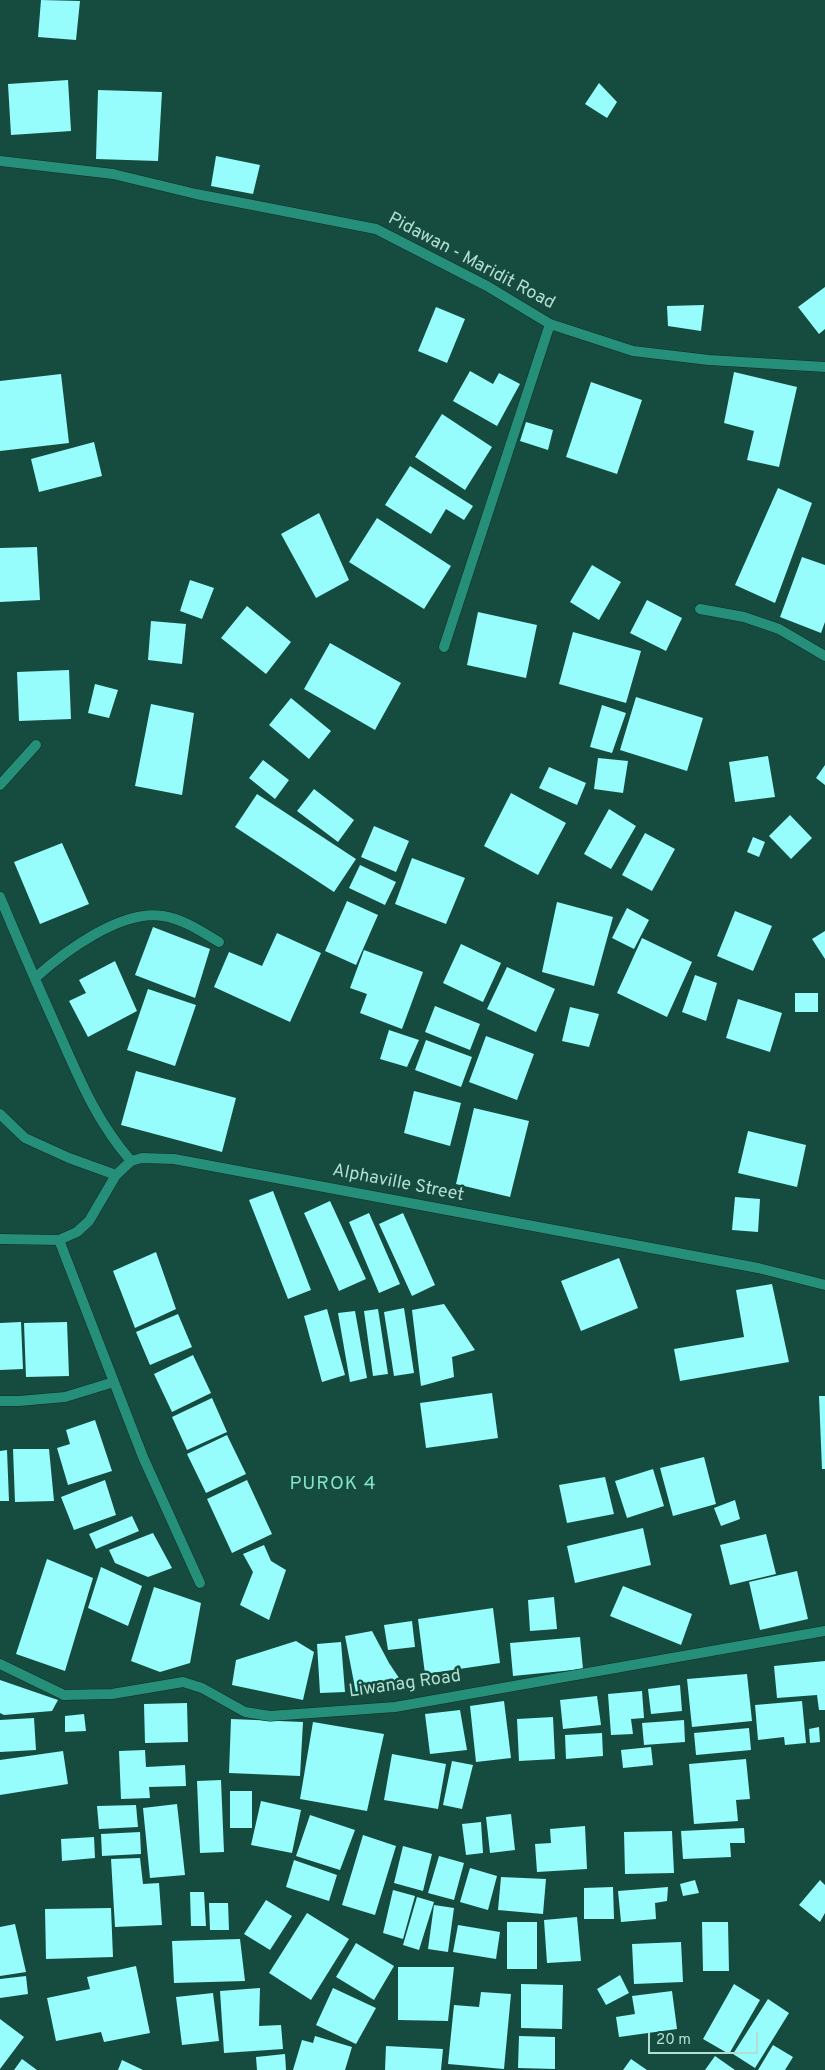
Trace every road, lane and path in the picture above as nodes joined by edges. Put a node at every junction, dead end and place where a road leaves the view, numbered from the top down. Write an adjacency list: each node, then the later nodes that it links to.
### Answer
1 (0, 161): 2 (street, Pidawan - Maridit Road)
2 (550, 324): 3 (street, Pidawan - Maridit Road); 5 (street)
3 (825, 368)
4 (700, 608): 6 (street)
5 (444, 647)
6 (825, 656)
7 (36, 745): 8 (street)
8 (0, 785)
9 (0, 897): 11 (street)
10 (219, 942): 11 (street)
11 (34, 978): 13 (street)
12 (0, 1114): 14 (street)
13 (131, 1161): 14 (street); 17 (street, Alphaville Street)
14 (116, 1176): 16 (street)
15 (0, 1239): 16 (street)
16 (59, 1240): 18 (street)
17 (825, 1285)
18 (114, 1382): 19 (street); 20 (street)
19 (0, 1401)
20 (200, 1583)
21 (825, 1631): 22 (street, Liwanag Road)
22 (0, 1664)

